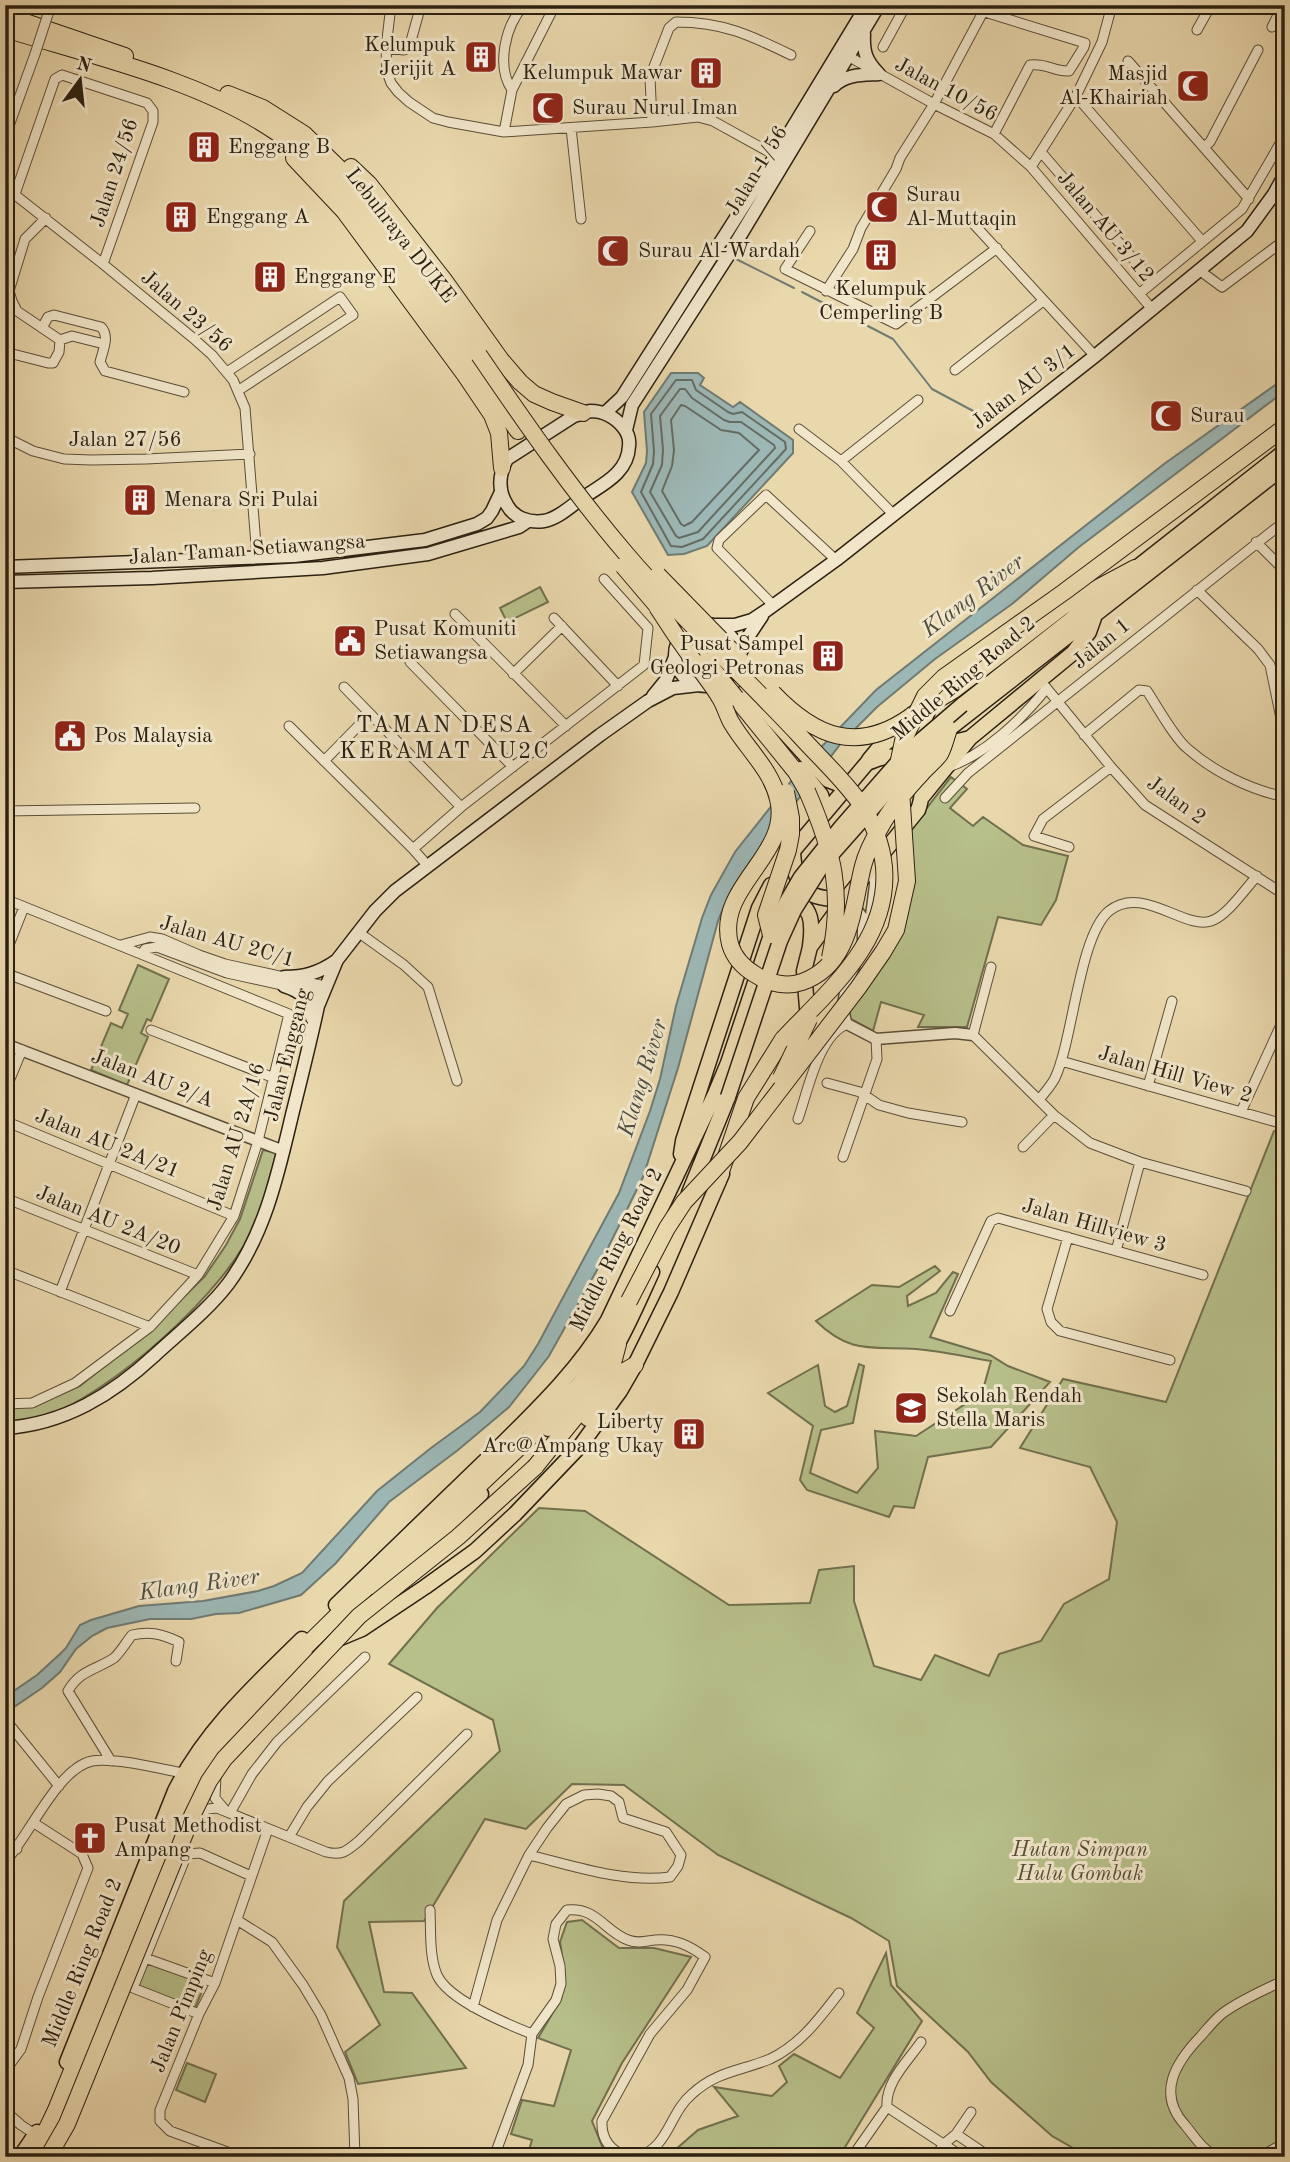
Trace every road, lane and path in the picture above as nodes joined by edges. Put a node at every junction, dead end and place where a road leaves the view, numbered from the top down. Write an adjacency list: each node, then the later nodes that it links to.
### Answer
1 (51, 5): 37 (street, bridge)
2 (391, 5): 20 (street)
3 (421, 5): 20 (street)
4 (524, 5): 27 (street)
5 (555, 5): 27 (street)
6 (867, 5): 23 (main road, Jalan 1/56)
7 (880, 5): 17 (main road, Jalan 1/56)
8 (906, 5): 19 (street)
9 (962, 5): 13 (street)
10 (1112, 5): 29 (street)
11 (1211, 5): 18 (street)
12 (1283, 5): 15 (street)
13 (983, 12): 30 (street); 35 (street)
14 (5, 15): 34 (highway, Lebuhraya DUKE)
15 (1272, 27)
16 (5, 29): 26 (highway, Lebuhraya DUKE)
17 (864, 30): 23 (main road, Jalan 1/56); 25 (main road)
18 (1198, 30)
19 (883, 47)
20 (386, 48): 33 (street)
21 (1258, 50): 38 (street)
22 (791, 55): 31 (street)
23 (844, 55): 25 (street, Jalan 10/56); 28 (main road, Jalan 1/56); 40 (main road, Jalan 1/56)
24 (1128, 61): 38 (street)
25 (879, 74): 28 (main road); 30 (street, Jalan 10/56)
26 (181, 84): 80 (highway); 95 (highway, Lebuhraya DUKE, bridge)
27 (512, 90): 33 (street)
28 (827, 93): 40 (main road, Jalan 1/56)
29 (1076, 96): 39 (street); 50 (street)
30 (934, 104): 35 (street, Jalan 10/56); 56 (street)
31 (652, 122): 32 (street); 40 (street)
32 (571, 128): 33 (street); 47 (street)
33 (504, 132)
34 (304, 134): 70 (highway); 87 (highway, Lebuhraya DUKE, bridge)
35 (994, 134): 41 (street, Jalan 10/56)
36 (1285, 135): 45 (street)
37 (5, 137)
38 (1204, 147): 45 (street)
39 (1041, 152): 41 (street); 55 (street)
40 (780, 158): 71 (main road, Jalan 1/56); 74 (main road, Jalan 1/56)
41 (1031, 167): 57 (street, Jalan AU 3/12)
42 (1285, 174): 54 (main road, Jalan AU 3/1)
43 (5, 187): 44 (street, Jalan 23/56)
44 (15, 194): 46 (street, Jalan 23/56); 53 (street, Jalan 24/56)
45 (1249, 199): 50 (street)
46 (46, 218): 53 (street, Jalan 23/56); 60 (street)
47 (581, 219)
48 (970, 220): 52 (street)
49 (810, 232): 56 (street)
50 (1202, 241): 57 (street)
51 (1285, 242): 54 (street)
52 (997, 248): 56 (street); 58 (street)
53 (103, 264): 66 (street, Jalan 23/56)
54 (1199, 270): 59 (main road, Jalan AU 3/1)
55 (1147, 275)
56 (826, 291)
57 (1139, 294): 59 (street, Jalan AU 3/12)
58 (1043, 301): 64 (street); 65 (street)
59 (1152, 309): 64 (main road, Jalan AU 3/1)
60 (42, 328): 61 (street); 62 (street)
61 (60, 340): 62 (street); 63 (street)
62 (104, 344): 68 (street)
63 (5, 352)
64 (1095, 356): 82 (main road, Jalan AU 3/1)
65 (955, 370)
66 (227, 372): 67 (street, Jalan 23/56); 67 (street)
67 (239, 390): 77 (street, Jalan 23/56)
68 (184, 392)
69 (918, 400): 78 (street)
70 (583, 413): 71 (main road); 80 (main road)
71 (605, 413): 74 (main road)
72 (1285, 427): 186 (highway, bridge)
73 (799, 429): 78 (street)
74 (626, 430): 83 (main road)
75 (5, 437): 77 (street, Jalan 27/56)
76 (1285, 451): 90 (highway, Middle Ring Road 2)
77 (250, 454): 86 (street, Jalan 23/56)
78 (841, 461): 82 (street)
79 (1285, 466): 98 (highway, Middle Ring Road 2)
80 (502, 468): 81 (main road)
81 (501, 492): 83 (main road); 86 (main road, Jalan Taman Setiawangsa)
82 (893, 514): 88 (main road, Jalan AU 3/1)
83 (528, 521): 93 (main road, Jalan Taman Setiawangsa)
84 (1285, 522): 85 (street, Jalan 1)
85 (1256, 542): 91 (street); 94 (street, Jalan 1)
86 (257, 557): 89 (main road, Jalan Taman Setiawangsa)
87 (630, 558): 110 (highway, bridge); 200 (highway, Lebuhraya DUKE, bridge)
88 (836, 560): 96 (main road, Jalan AU 3/1); 96 (street)
89 (5, 567)
90 (1135, 568): 110 (highway); 150 (highway, Middle Ring Road 2, bridge)
91 (1285, 571)
92 (604, 579): 107 (street)
93 (5, 582)
94 (1197, 590): 113 (street, Jalan 1); 121 (street)
95 (657, 607): 111 (highway, bridge); 186 (highway, bridge)
96 (770, 608): 100 (main road, Jalan AU 3/1); 103 (main road, Jalan AU 3/1)
97 (454, 614): 105 (street)
98 (1094, 616): 106 (highway); 118 (highway, Middle Ring Road 2)
99 (554, 618): 101 (street)
100 (716, 625): 102 (main road); 103 (main road)
101 (562, 626): 105 (street); 107 (street)
102 (675, 656): 108 (main road); 112 (main road, Jalan Enggang)
103 (738, 660): 108 (main road); 122 (highway)
104 (410, 662): 125 (street)
105 (513, 674): 117 (street)
106 (1043, 684): 113 (street, Jalan 2); 120 (highway); 127 (street)
107 (618, 685): 117 (street)
108 (704, 685): 112 (main road, Jalan Enggang); 122 (highway)
109 (344, 687): 115 (street)
110 (954, 690): 114 (highway)
111 (721, 698): 118 (highway, bridge); 150 (highway, bridge)
112 (648, 701): 142 (main road, Jalan Enggang)
113 (1057, 702): 119 (street, Jalan 2); 133 (street, Jalan 1)
114 (928, 711): 120 (highway); 124 (highway)
115 (370, 714): 123 (street); 134 (street)
116 (289, 726): 123 (street)
117 (566, 726): 125 (street)
118 (949, 729): 183 (highway, Middle Ring Road 2, bridge)
119 (1084, 736): 126 (street, Jalan 2); 132 (street)
120 (970, 738): 127 (highway)
121 (1285, 738)
122 (790, 748): 129 (highway)
123 (324, 761): 139 (street)
124 (867, 763): 128 (highway); 130 (highway)
125 (513, 767): 134 (street)
126 (1111, 767): 138 (street); 143 (street, Jalan 2)
127 (943, 769): 128 (street); 131 (highway)
128 (917, 771): 131 (highway)
129 (823, 785): 130 (highway); 137 (highway)
130 (848, 785): 137 (highway)
131 (923, 796): 141 (highway)
132 (1285, 797)
133 (945, 798)
134 (461, 807): 139 (street)
135 (195, 808): 136 (street)
136 (5, 811)
137 (826, 812): 140 (highway)
138 (1069, 847)
139 (413, 849): 142 (street)
140 (793, 851): 146 (highway); 148 (highway)
141 (874, 865): 146 (highway); 153 (street)
142 (428, 866): 149 (main road, Jalan Enggang)
143 (1256, 876): 144 (street, Jalan 2); 174 (street)
144 (1285, 895)
145 (5, 899): 147 (street, Jalan AU 2C/1)
146 (845, 900): 152 (highway); 153 (street)
147 (24, 907): 151 (street, Jalan AU 2C/1); 155 (street)
148 (759, 908): 152 (highway); 199 (highway)
149 (358, 932): 156 (main road, Jalan Enggang); 178 (street)
150 (771, 935): 183 (highway, Middle Ring Road 2)
151 (121, 946): 154 (street, Jalan AU 2C/1); 159 (street, Jalan AU 2C/1)
152 (810, 947): 175 (highway)
153 (863, 948): 160 (street)
154 (142, 954): 159 (street, Jalan AU 2C/1); 164 (street, Jalan AU 2C/1)
155 (5, 955)
156 (337, 960): 159 (main road); 161 (main road, Jalan Enggang)
157 (992, 967): 169 (street)
158 (5, 973): 163 (street)
159 (284, 981): 161 (street, Jalan AU 2C/1); 168 (main road)
160 (846, 987): 166 (street); 173 (street)
161 (323, 990): 168 (main road, Jalan Enggang)
162 (1171, 1000): 180 (street)
163 (106, 1011)
164 (289, 1014): 176 (street, Jalan AU 2A/16)
165 (1285, 1016): 187 (street)
166 (846, 1024): 170 (street); 173 (street)
167 (151, 1030): 176 (street)
168 (312, 1033): 195 (main road, Jalan Enggang)
169 (973, 1035): 170 (street); 185 (street)
170 (876, 1040): 184 (street)
171 (5, 1044): 172 (street, Jalan AU 2/A)
172 (22, 1050): 181 (street); 182 (street, Jalan AU 2/A)
173 (819, 1057): 177 (street)
174 (1060, 1061): 180 (street, Jalan Hill View 2); 185 (street)
175 (784, 1068): 177 (street); 200 (highway)
176 (274, 1078): 193 (street, Jalan AU 2A/16)
177 (812, 1078): 189 (street)
178 (457, 1081)
179 (827, 1083): 184 (street)
180 (1148, 1086): 187 (street, Jalan Hill View 2)
181 (5, 1091)
182 (136, 1094): 193 (street, Jalan AU 2/A); 198 (street)
183 (721, 1096): 199 (highway, Middle Ring Road 2); 213 (highway, Middle Ring Road 2)
184 (864, 1096): 191 (street); 196 (street)
185 (1039, 1100): 188 (street)
186 (771, 1102): 258 (highway, bridge)
187 (1241, 1112): 192 (street, Jalan Hill View 2)
188 (1054, 1115): 194 (street); 197 (street)
189 (798, 1119)
190 (5, 1121): 198 (street, Jalan AU 2A/21)
191 (962, 1122)
192 (1280, 1123)
193 (258, 1141): 195 (street, Jalan AU 2/A); 203 (street, Jalan AU 2A/16)
194 (1023, 1147)
195 (284, 1151): 217 (main road, Jalan Enggang)
196 (843, 1157)
197 (1140, 1162): 201 (street); 206 (street)
198 (109, 1164): 203 (street, Jalan AU 2A/21); 204 (street)
199 (677, 1176): 227 (highway, Middle Ring Road 2)
200 (717, 1183): 215 (highway)
201 (1246, 1191)
202 (5, 1198): 204 (street, Jalan AU 2A/20)
203 (234, 1216): 208 (street, Jalan AU 2A/16)
204 (85, 1230): 208 (street, Jalan AU 2A/20); 210 (street)
205 (1068, 1237): 206 (street, Jalan Hillview 3); 211 (street, Jalan Hillview 3); 214 (street)
206 (1116, 1251): 209 (street, Jalan Hillview 3)
207 (5, 1270): 210 (street)
208 (198, 1275): 212 (street, Jalan AU 2A/16)
209 (1203, 1275)
210 (60, 1292): 212 (street)
211 (950, 1311)
212 (150, 1327): 216 (street, Jalan AU 2A/16)
213 (618, 1344): 218 (highway); 219 (highway, Middle Ring Road 2)
214 (1170, 1360)
215 (635, 1365): 218 (highway); 219 (highway)
216 (5, 1404)
217 (5, 1428)
218 (535, 1466): 260 (highway, bridge)
219 (324, 1645): 225 (highway, Middle Ring Road 2)
220 (365, 1657): 229 (street)
221 (176, 1661): 226 (street)
222 (417, 1697): 233 (street)
223 (8, 1723): 228 (street)
224 (467, 1734): 233 (street)
225 (221, 1748): 229 (street); 232 (highway, Middle Ring Road 2)
226 (111, 1761): 227 (street); 228 (street)
227 (184, 1773): 254 (highway, Middle Ring Road 2)
228 (59, 1786): 230 (street)
229 (230, 1812): 231 (street); 232 (street)
230 (34, 1823): 235 (street); 249 (street)
231 (268, 1829): 233 (street); 238 (street, Jalan Pimping)
232 (176, 1830): 259 (highway, Middle Ring Road 2)
233 (289, 1837)
234 (5, 1841): 235 (street)
235 (17, 1849): 237 (street)
236 (529, 1855): 236 (street); 245 (street)
237 (5, 1862)
238 (251, 1877): 240 (street, Jalan Pimping); 241 (street)
239 (430, 1910): 245 (street)
240 (237, 1920): 243 (street, Jalan Pimping); 262 (street)
241 (145, 1958): 243 (street); 246 (street)
242 (1285, 1980): 270 (street)
243 (215, 1983): 246 (street, Jalan Pimping)
244 (839, 1993): 265 (street)
245 (473, 2007): 247 (street)
246 (199, 2014): 261 (street, Jalan Pimping)
247 (533, 2034): 263 (street); 264 (street)
248 (920, 2042): 250 (street)
249 (5, 2071)
250 (887, 2106): 256 (street); 266 (street)
251 (5, 2111): 254 (street)
252 (971, 2112): 253 (street)
253 (956, 2134): 256 (street); 269 (street)
254 (36, 2135): 257 (highway, Middle Ring Road 2)
255 (1285, 2143): 271 (street)
256 (944, 2144): 267 (street); 268 (street)
257 (20, 2157)
258 (30, 2157)
259 (38, 2157)
260 (48, 2157)
261 (241, 2157)
262 (355, 2157)
263 (494, 2157)
264 (628, 2157)
265 (637, 2157)
266 (852, 2157)
267 (936, 2157)
268 (963, 2157)
269 (990, 2157)
270 (1220, 2157)
271 (1259, 2157)

